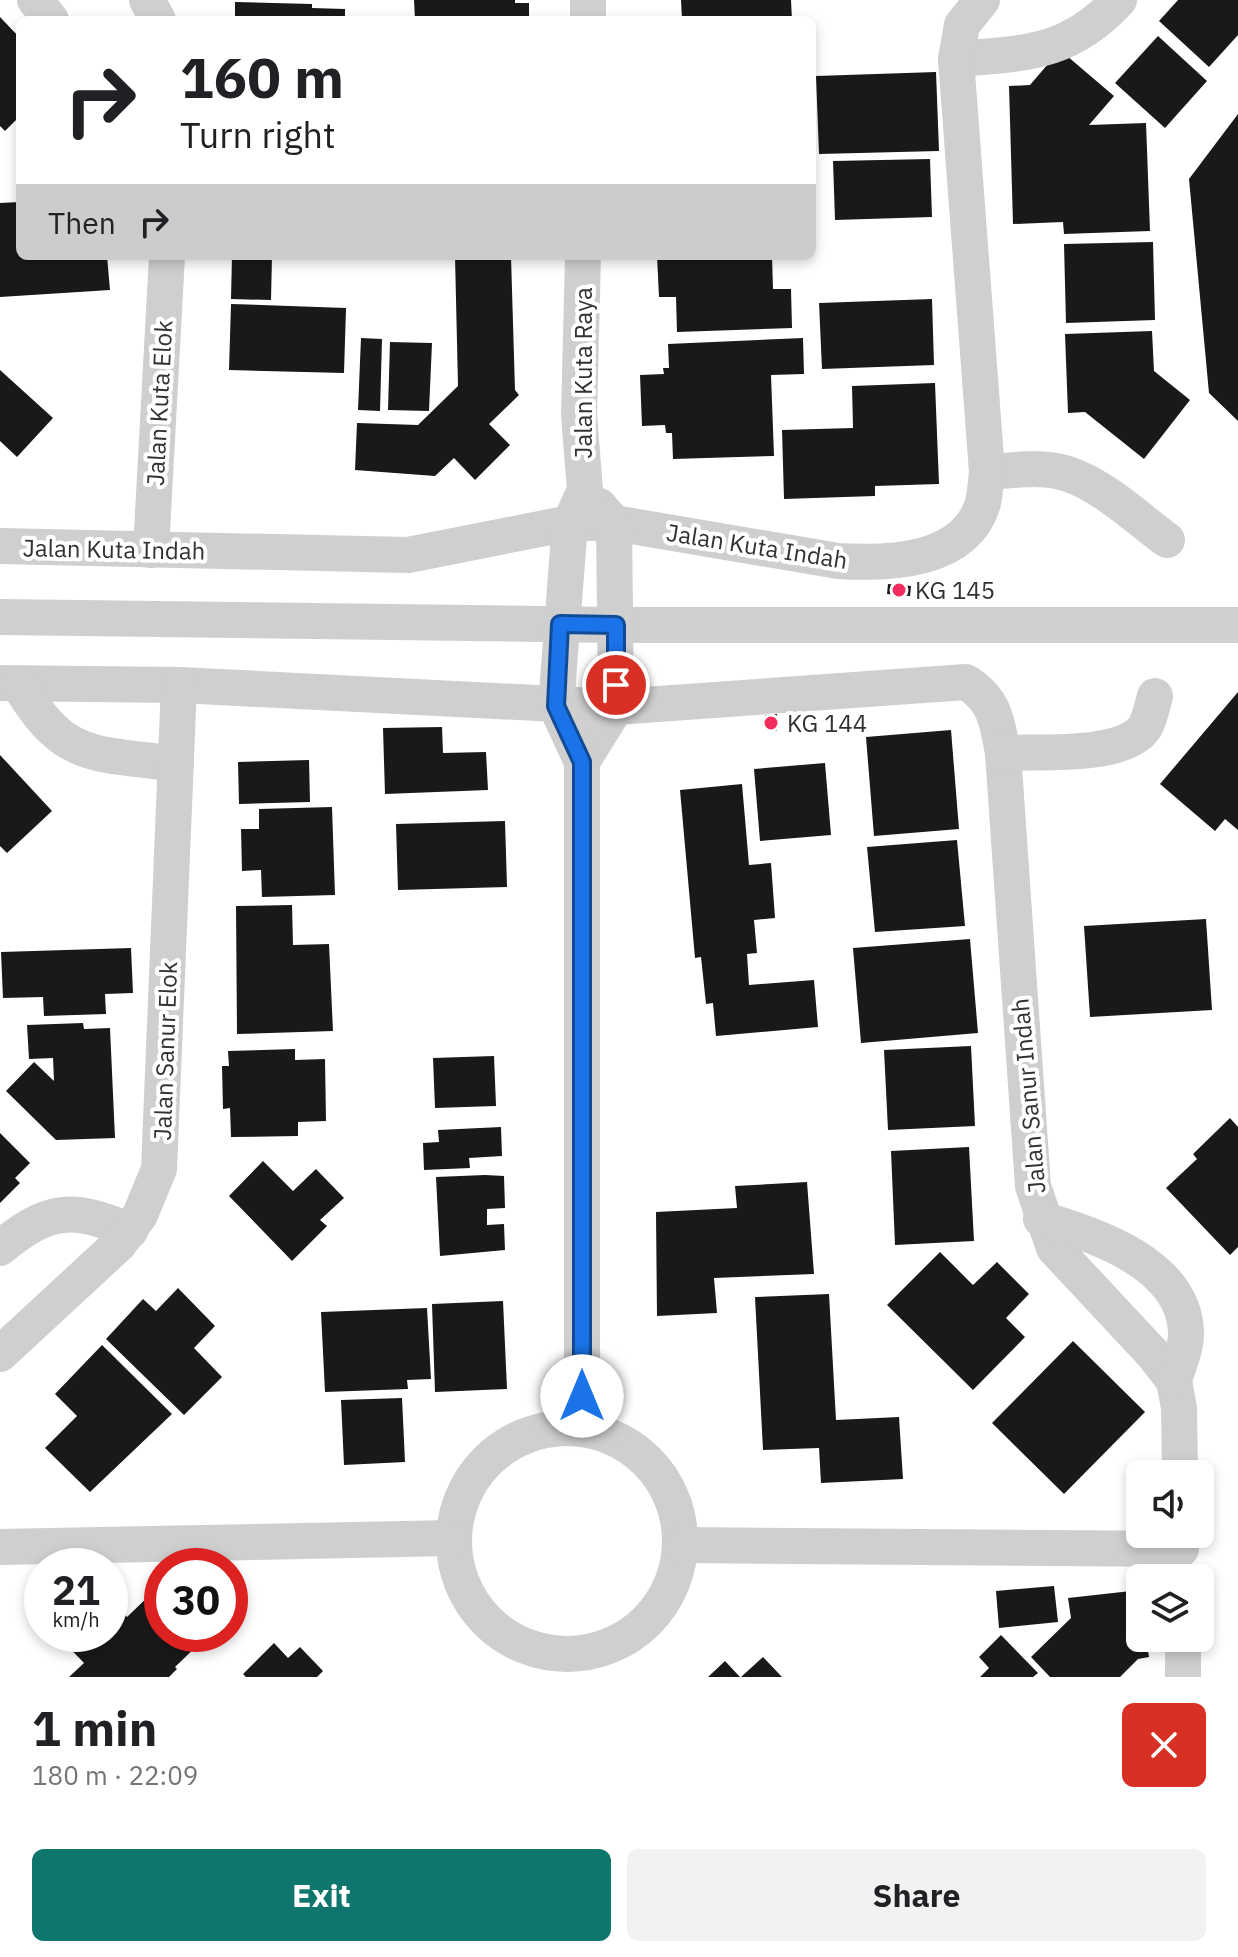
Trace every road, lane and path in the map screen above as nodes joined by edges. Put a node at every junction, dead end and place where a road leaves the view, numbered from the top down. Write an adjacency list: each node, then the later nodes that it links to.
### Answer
1 (35, 0): 4 (street)
2 (982, 0): 5 (street, Jalan Kuta Indah)
3 (1119, 0): 5 (street)
4 (48, 16)
5 (956, 59): 8 (street, Jalan Kuta Indah)
6 (167, 260): 14 (street, Jalan Kuta Elok)
7 (583, 260): 9 (street, Jalan Kuta Raya)
8 (987, 472): 11 (street, Jalan Kuta Indah); 12 (street)
9 (585, 490): 10 (street, Jalan Kuta Raya); 11 (street, Jalan Kuta Raya)
10 (570, 523): 11 (street, Jalan Kuta Indah); 14 (street, Jalan Kuta Indah); 16 (street, Jalan Kuta Raya)
11 (614, 523): 17 (street)
12 (1167, 540)
13 (0, 546): 14 (street, Jalan Kuta Indah)
14 (151, 550)
15 (0, 617): 16 (street)
16 (560, 624): 17 (street); 22 (street, Jalan Kuta Raya)
17 (616, 625): 18 (street); 23 (street)
18 (1238, 625)
19 (9, 683): 20 (street); 26 (street)
20 (179, 685): 22 (street); 26 (street, Jalan Sanur Elok)
21 (1155, 696): 24 (street)
22 (556, 706): 23 (street); 25 (street)
23 (616, 707): 24 (street, Jalan Sanur Indah); 25 (street)
24 (1003, 753): 27 (street, Jalan Sanur Indah)
25 (582, 762): 32 (street)
26 (176, 764): 28 (street, Jalan Sanur Elok)
27 (1041, 1219): 31 (street, Jalan Sanur Indah); 31 (street)
28 (130, 1231): 29 (street); 30 (street, Jalan Sanur Elok)
29 (0, 1248)
30 (2, 1345)
31 (1174, 1381): 33 (street)
32 (582, 1428): 34 (street); 35 (street)
33 (1180, 1460)
34 (453, 1538): 36 (street); 39 (street)
35 (681, 1545): 37 (street); 39 (street)
36 (0, 1547)
37 (1181, 1554)
38 (1183, 1652): 40 (street)
39 (577, 1666)
40 (1183, 1677)

